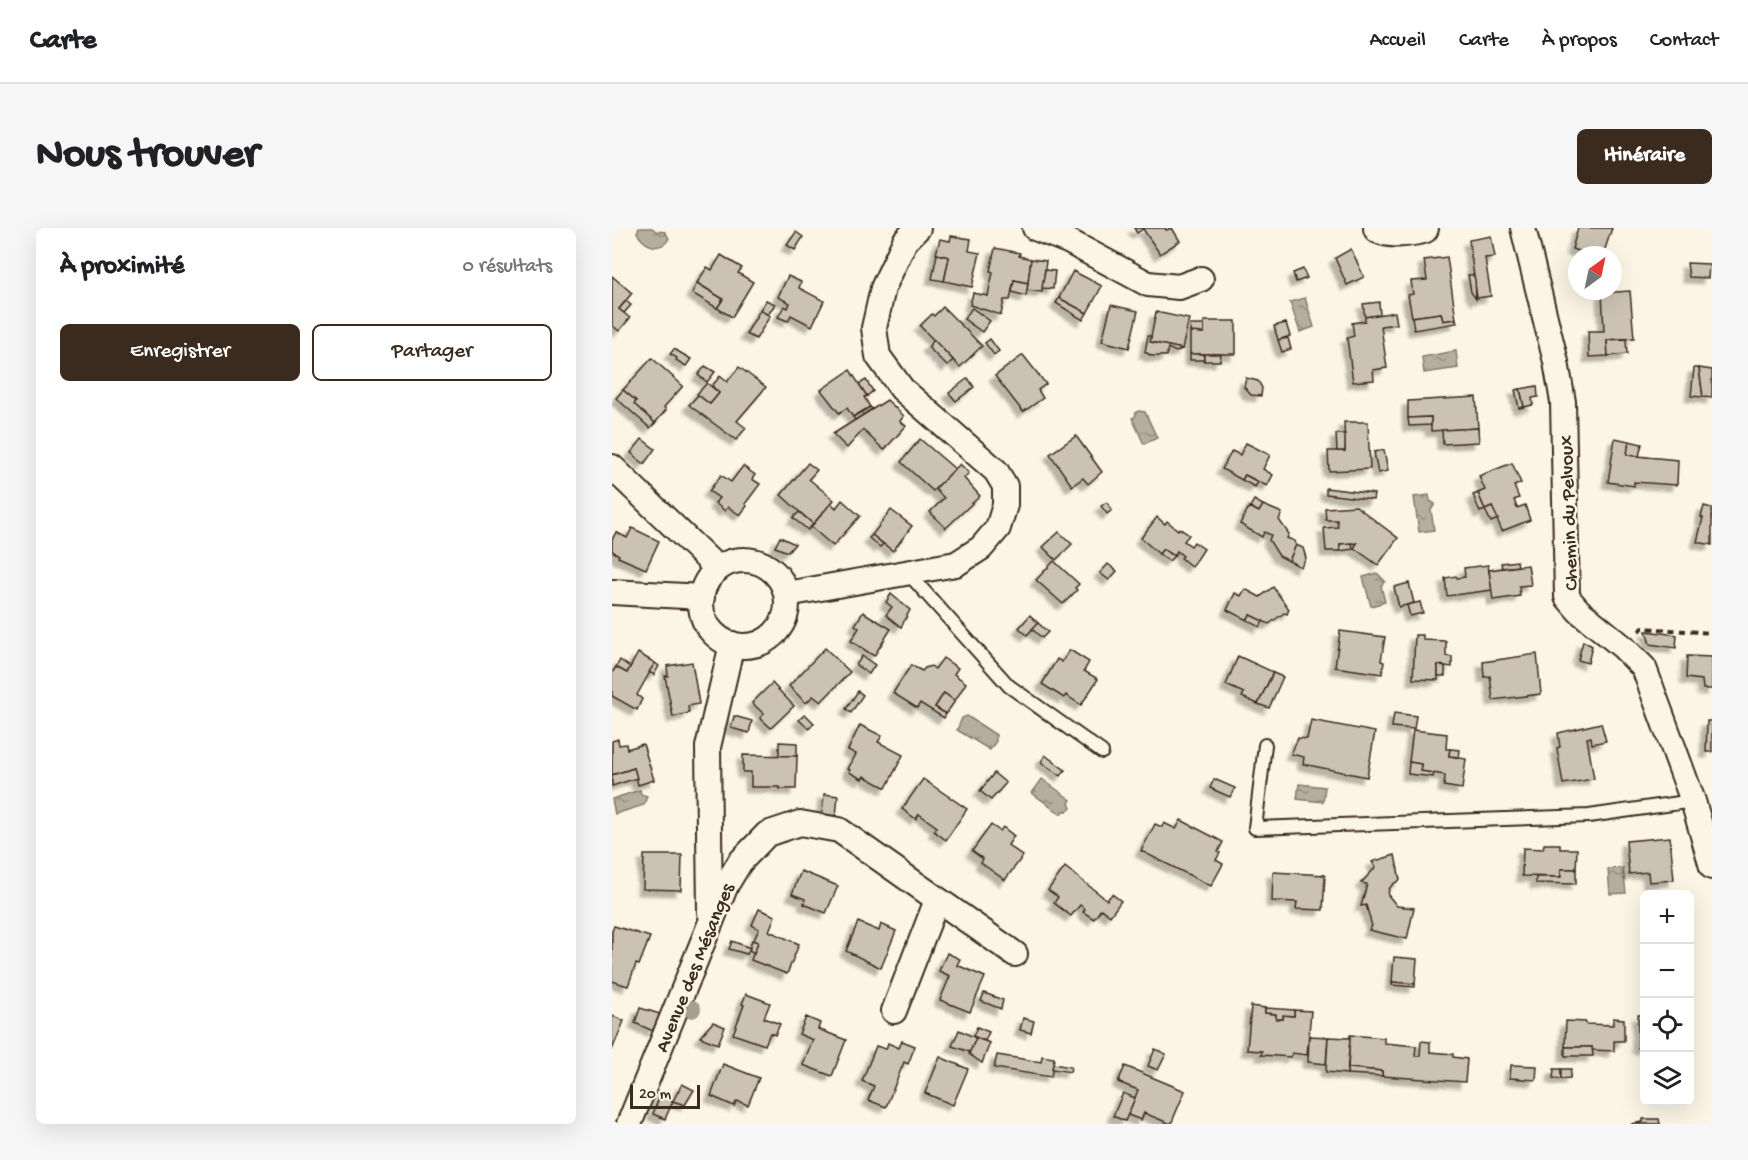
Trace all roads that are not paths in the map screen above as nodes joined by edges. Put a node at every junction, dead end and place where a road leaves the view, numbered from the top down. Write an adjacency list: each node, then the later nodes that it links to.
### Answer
1 (918, 228): 9 (street)
2 (1035, 228): 6 (street)
3 (1379, 228): 4 (street)
4 (1423, 228)
5 (1522, 228): 16 (street, Chemin du Pelvoux)
6 (1201, 279)
7 (612, 467): 8 (street)
8 (718, 569): 11 (street); 12 (street)
9 (906, 571): 11 (street); 15 (lane)
10 (612, 592): 12 (street)
11 (787, 594): 13 (street)
12 (702, 597): 13 (street)
13 (732, 644): 19 (street)
14 (1265, 745): 16 (lane)
15 (1102, 752)
16 (1693, 801): 17 (street, Chemin du Pelvoux)
17 (1712, 867)
18 (937, 900): 19 (street, Avenue des Mésanges); 20 (street, Avenue des Mésanges); 21 (street)
19 (710, 922): 22 (street, Avenue des Mésanges)
20 (1015, 954)
21 (894, 1011)
22 (629, 1124)

